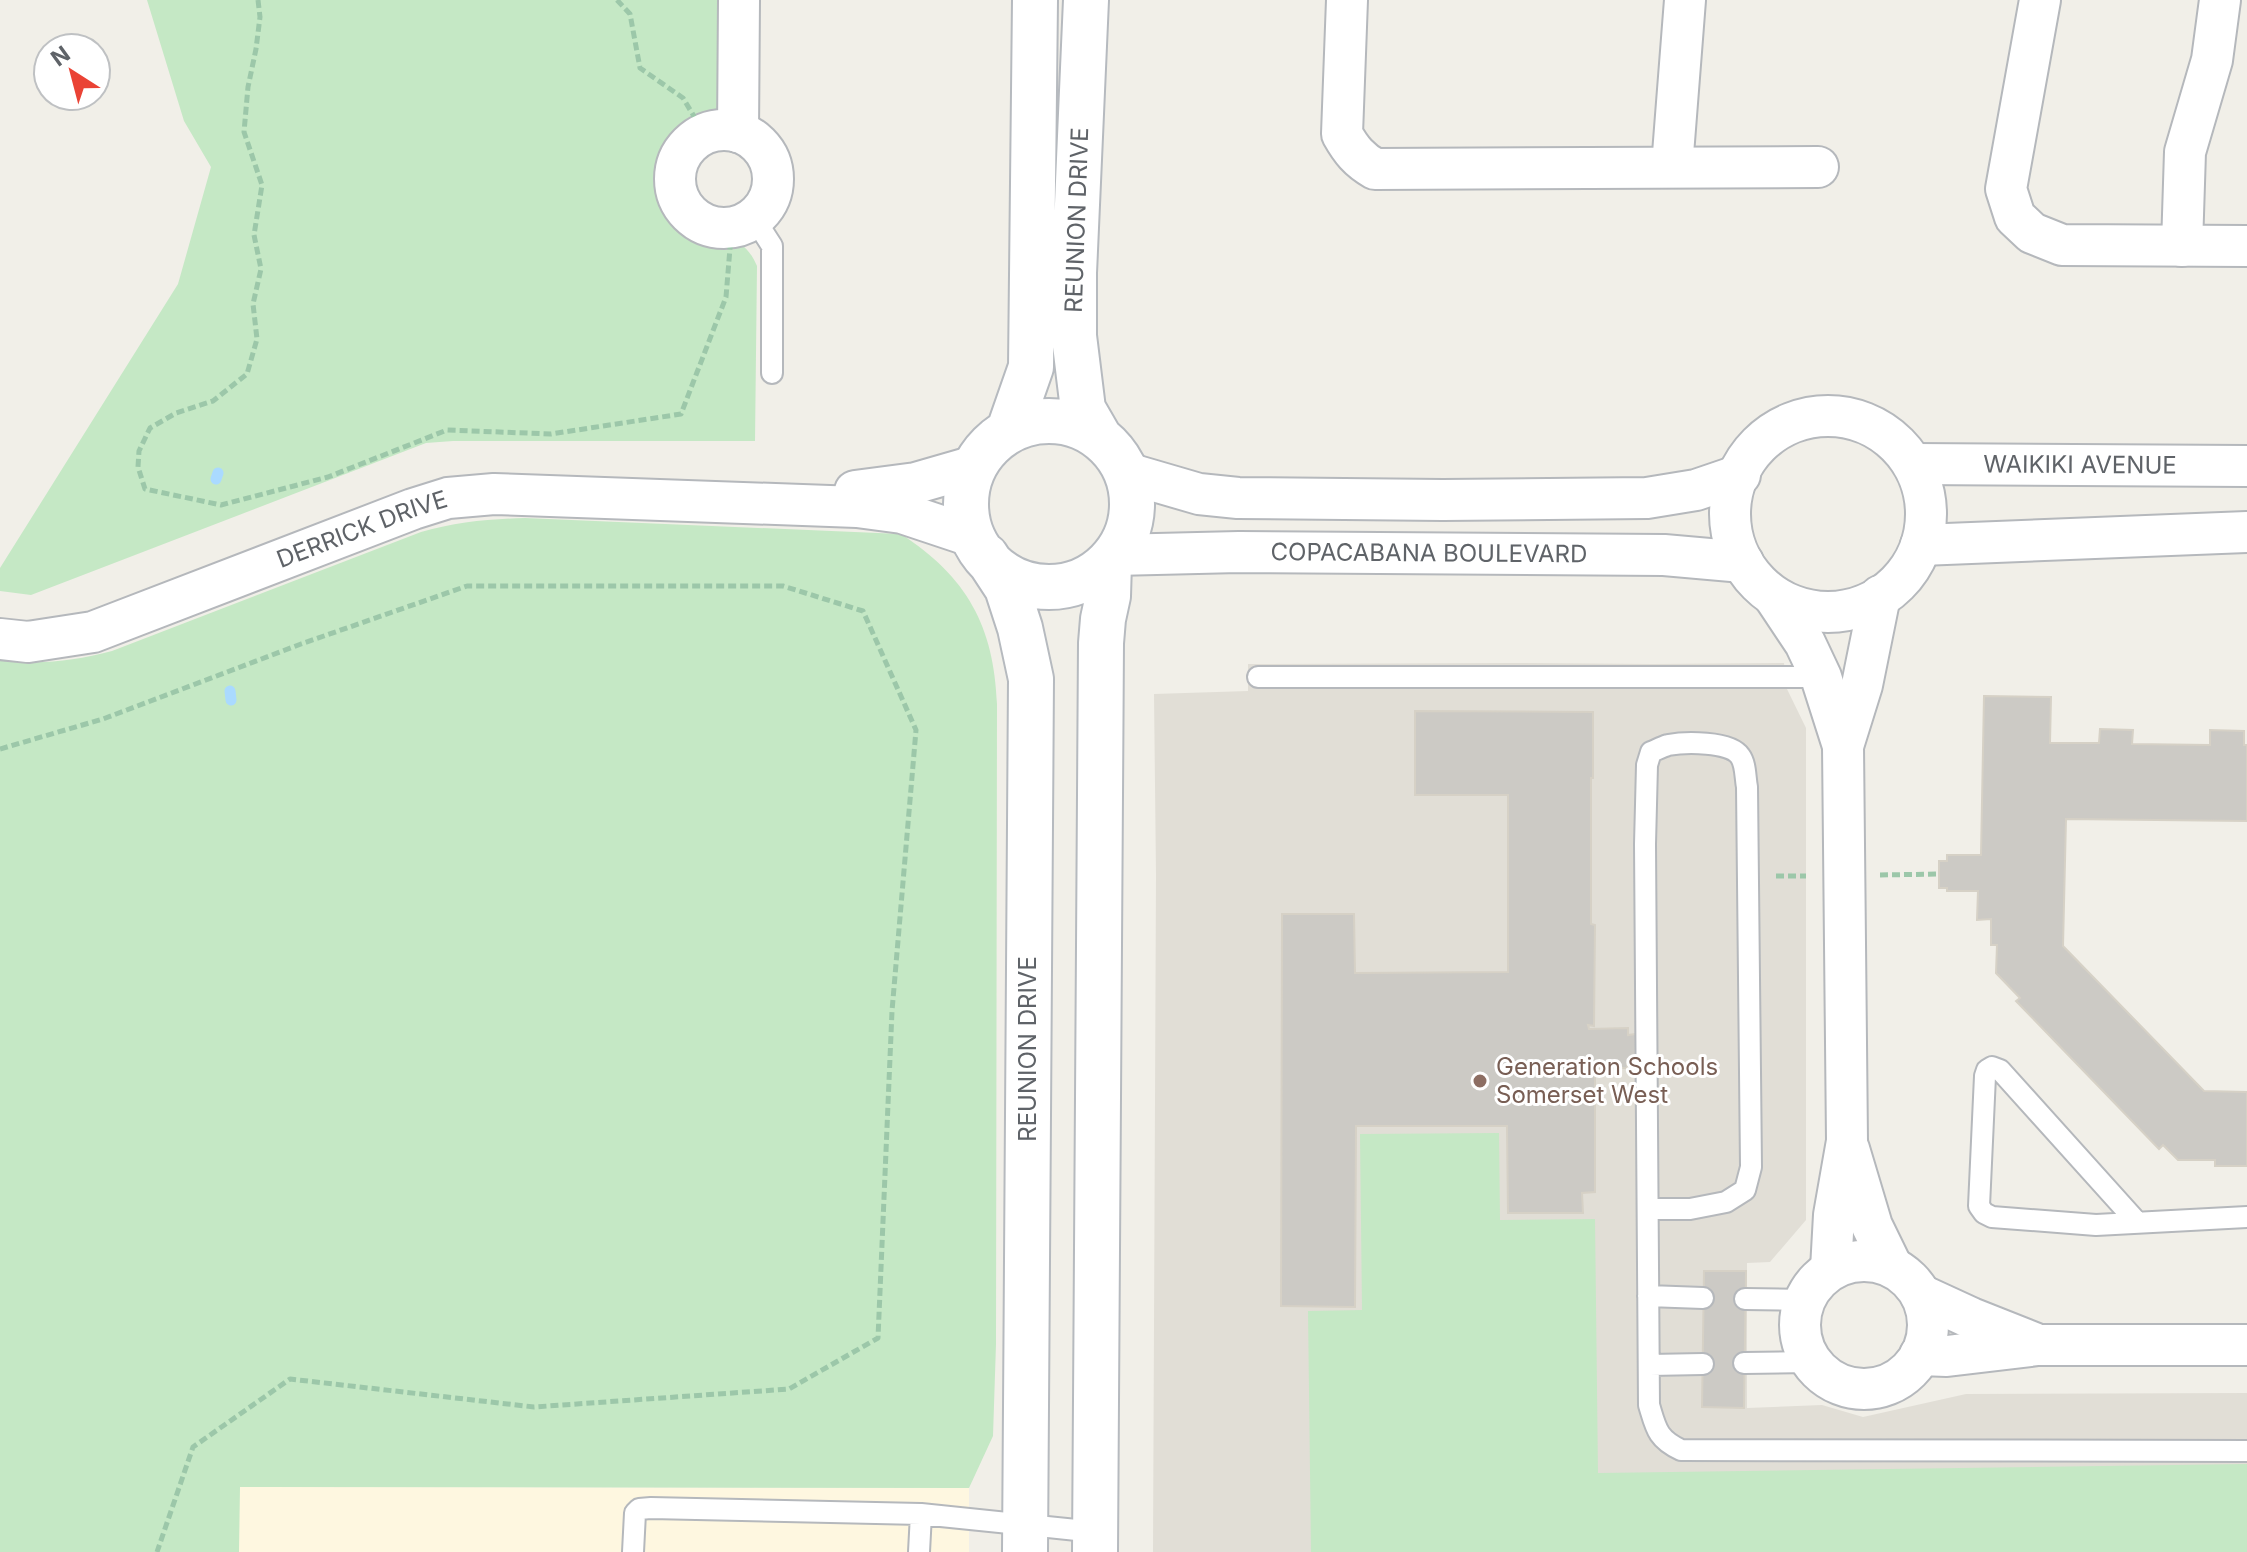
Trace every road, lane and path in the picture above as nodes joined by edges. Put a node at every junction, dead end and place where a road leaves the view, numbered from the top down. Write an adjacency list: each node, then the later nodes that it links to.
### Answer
1 (258, 0): 13 (path)
2 (617, 0): 10 (path)
3 (739, 0): 10 (street)
4 (1035, 0): 17 (street, REUNION DRIVE)
5 (1086, 0): 18 (street, REUNION DRIVE)
6 (1347, 0): 11 (street)
7 (1685, 0): 11 (street)
8 (2040, 0): 14 (street)
9 (2220, 0): 14 (street)
10 (721, 133): 13 (street); 13 (street)
11 (1672, 167): 12 (street)
12 (1818, 167)
13 (742, 223): 16 (lane)
14 (2182, 246): 15 (street)
15 (2247, 246)
16 (772, 373)
17 (1009, 430): 18 (street); 20 (street)
18 (1098, 435): 22 (street)
19 (1914, 464): 21 (street, WAIKIKI AVENUE); 23 (street); 26 (street)
20 (975, 466): 24 (street, DERRICK DRIVE); 27 (street)
21 (2247, 466)
22 (1127, 473): 23 (street); 28 (street)
23 (1740, 475): 29 (street)
24 (739, 502): 27 (street, DERRICK DRIVE); 32 (street, DERRICK DRIVE)
25 (2247, 532): 26 (street)
26 (1921, 545): 30 (street)
27 (979, 546): 28 (street); 58 (street, REUNION DRIVE)
28 (1112, 559): 29 (street, COPACABANA BOULEVARD); 59 (street)
29 (1743, 562): 31 (street)
30 (1880, 596): 31 (street); 35 (street)
31 (1775, 598): 34 (street)
32 (0, 639)
33 (1258, 677): 34 (lane)
34 (1821, 677): 35 (lane); 36 (street)
35 (1863, 678): 36 (street)
36 (1843, 746): 38 (street)
37 (0, 749): 60 (path)
38 (1847, 1141): 42 (street); 43 (street)
39 (1648, 1209): 39 (lane); 45 (lane)
40 (2247, 1217): 41 (lane)
41 (2136, 1221): 41 (lane)
42 (1892, 1267): 43 (street); 44 (street)
43 (1831, 1269): 48 (street)
44 (1921, 1295): 49 (street); 51 (street)
45 (1648, 1296): 46 (lane); 55 (lane)
46 (1703, 1298)
47 (1745, 1299): 48 (lane)
48 (1804, 1300): 52 (street)
49 (2038, 1345): 50 (street); 51 (street)
50 (2247, 1345)
51 (1920, 1355): 52 (street)
52 (1811, 1362): 53 (lane)
53 (1744, 1363)
54 (1703, 1364): 55 (lane)
55 (1650, 1365): 56 (lane)
56 (2247, 1451)
57 (921, 1514): 58 (lane); 61 (lane); 62 (lane)
58 (1025, 1538): 59 (lane)
59 (1096, 1542)
60 (157, 1552)
61 (633, 1552)
62 (919, 1552)

